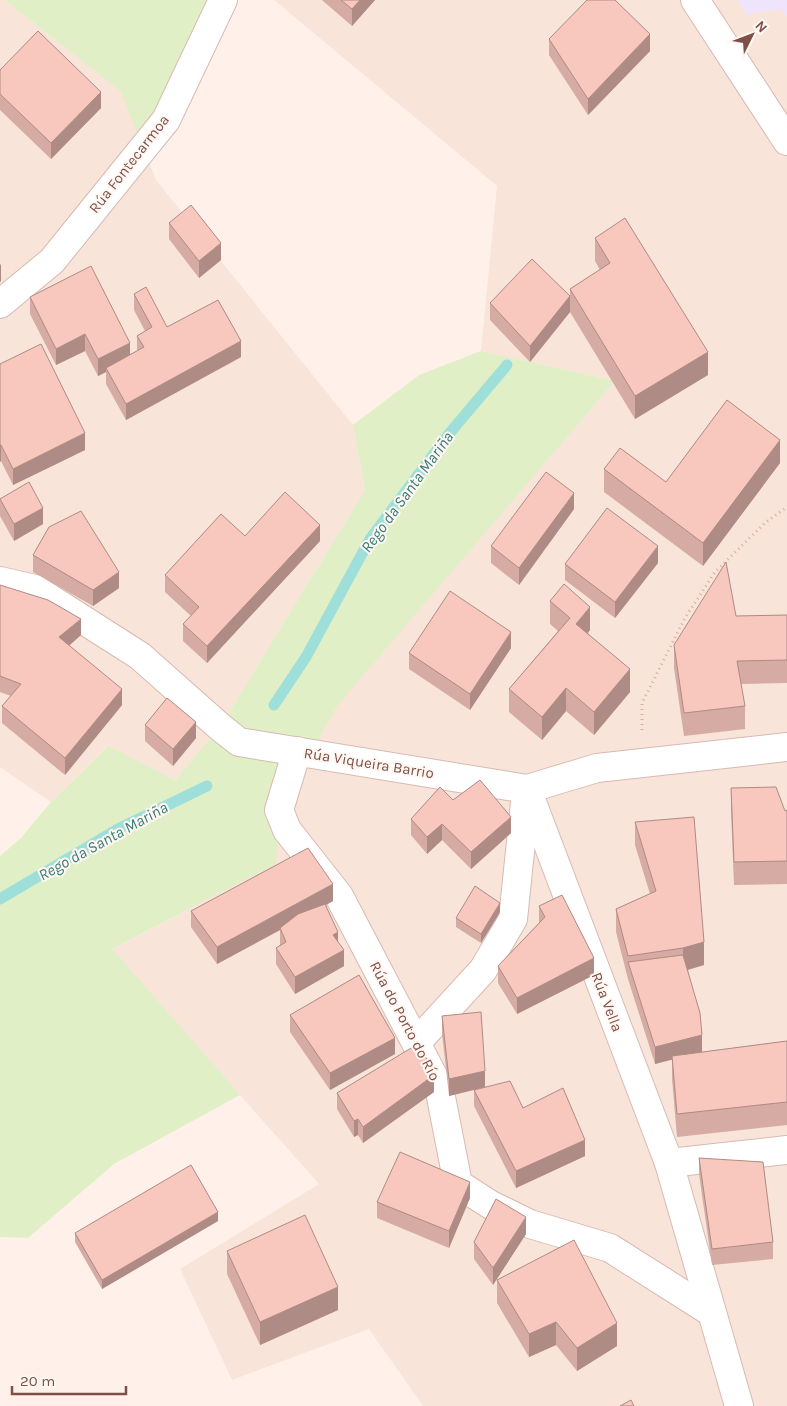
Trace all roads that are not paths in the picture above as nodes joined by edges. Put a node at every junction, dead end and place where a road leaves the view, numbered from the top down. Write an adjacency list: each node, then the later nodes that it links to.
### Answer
1 (223, 0): 4 (street, Rúa Fontecarmoa)
2 (694, 0): 3 (street)
3 (787, 141)
4 (0, 304)
5 (0, 582): 7 (street, Rúa Viqueira Barrio)
6 (787, 747): 8 (street, Rúa Viqueira Barrio)
7 (297, 751): 8 (street, Rúa Viqueira Barrio); 9 (street, Rúa do Porto do Río)
8 (526, 789): 9 (street); 11 (street, Rúa Vella)
9 (417, 1042): 12 (street, Rúa do Porto do Río)
10 (787, 1150): 11 (street)
11 (669, 1163): 12 (street, Rúa Vella)
12 (712, 1312): 13 (street, Rúa Vella)
13 (739, 1406)

